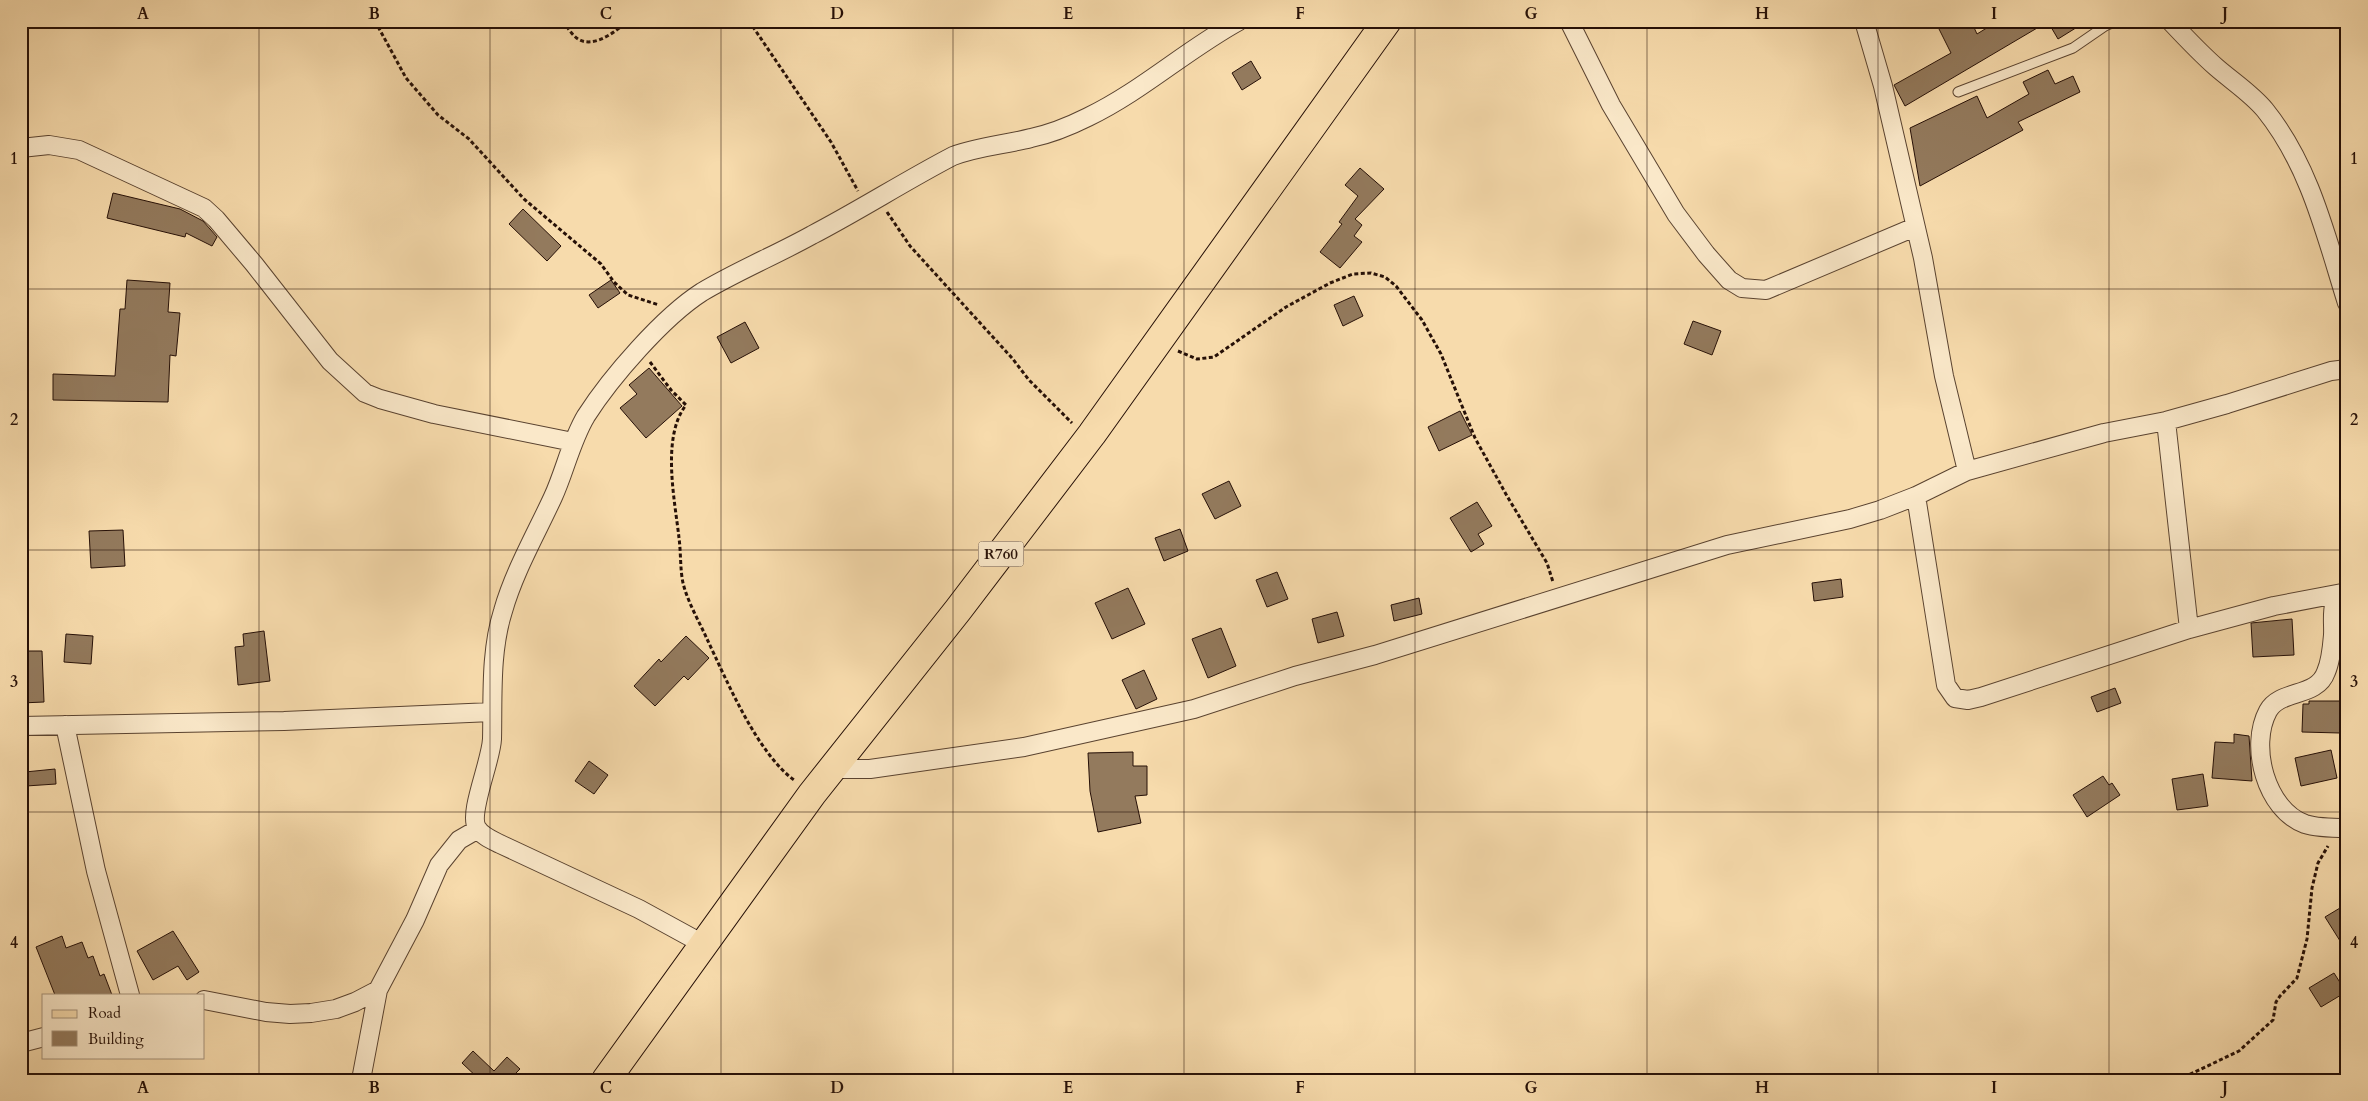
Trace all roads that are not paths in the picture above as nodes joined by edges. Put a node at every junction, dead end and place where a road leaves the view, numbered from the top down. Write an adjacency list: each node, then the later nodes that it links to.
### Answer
1 (1239, 21): 13 (street)
2 (1387, 21): 21 (main road, R760)
3 (1569, 21): 9 (street)
4 (1864, 21): 9 (street)
5 (2117, 21): 7 (lane)
6 (2170, 21): 10 (street)
7 (1958, 92)
8 (21, 148): 13 (street)
9 (1915, 227): 14 (street)
10 (2347, 303)
11 (2347, 369): 12 (street)
12 (2166, 421): 14 (street); 17 (street)
13 (573, 442): 18 (street)
14 (1968, 471): 15 (street)
15 (1916, 496): 17 (street); 21 (street)
16 (2344, 592): 17 (street); 22 (street)
17 (2189, 628)
18 (492, 712): 19 (street); 23 (street)
19 (65, 725): 20 (street); 26 (street)
20 (21, 726)
21 (834, 769): 24 (main road, R760)
22 (2347, 828)
23 (478, 829): 24 (street); 25 (street)
24 (703, 944): 31 (main road, R760)
25 (378, 990): 27 (street); 30 (street)
26 (130, 994)
27 (205, 1000)
28 (42, 1037): 29 (street)
29 (21, 1043)
30 (361, 1080)
31 (606, 1080)

